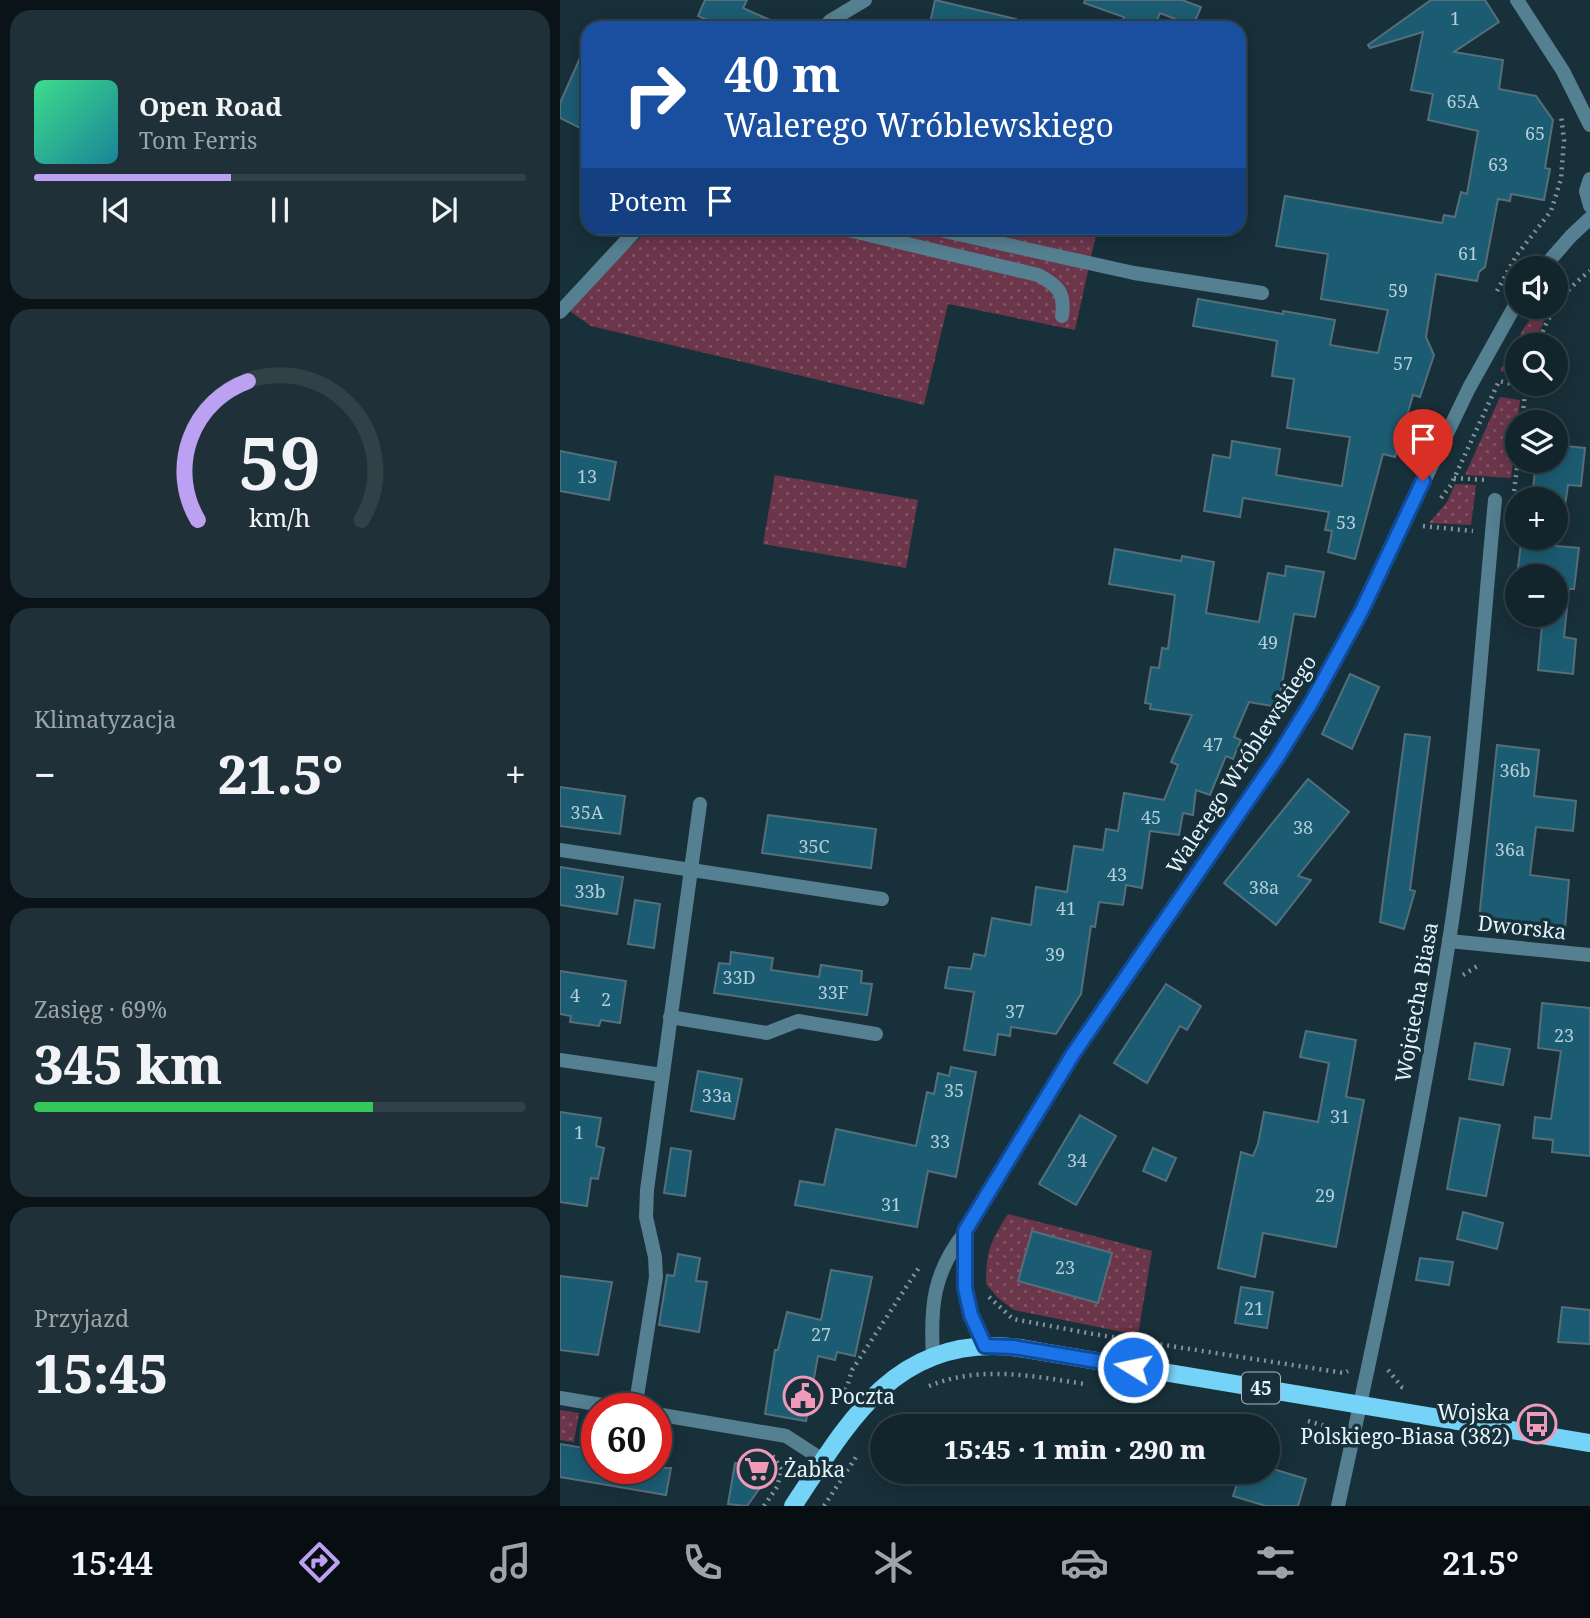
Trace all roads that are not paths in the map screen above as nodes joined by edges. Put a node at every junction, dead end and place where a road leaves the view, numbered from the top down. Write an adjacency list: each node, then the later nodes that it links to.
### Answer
1 (865, 0): 3 (street)
2 (1517, 0): 4 (street)
3 (830, 21)
4 (1590, 125)
5 (1590, 179): 6 (street)
6 (1590, 206)
7 (1590, 218): 11 (street)
8 (632, 235): 13 (street)
9 (869, 235): 14 (street)
10 (963, 235): 12 (street)
11 (1554, 256)
12 (1262, 293)
13 (560, 312)
14 (1062, 316)
15 (1507, 319): 27 (street, Walerego Wróblewskiego)
16 (1495, 500): 21 (street, Wojciecha Biasa)
17 (700, 804): 19 (street)
18 (560, 850): 19 (street)
19 (691, 870): 20 (street); 23 (street)
20 (882, 899)
21 (1449, 941): 22 (street, Dworska); 33 (street, Wojciecha Biasa)
22 (1590, 955)
23 (670, 1017): 24 (street); 26 (street)
24 (876, 1034)
25 (560, 1060): 26 (street)
26 (662, 1075): 30 (street)
27 (965, 1231): 28 (street); 29 (street, Walerego Wróblewskiego)
28 (985, 1346): 29 (main road, 45); 33 (main road, 45)
29 (933, 1357): 36 (main road, 45)
30 (638, 1393)
31 (560, 1398): 32 (street)
32 (581, 1402)
33 (1359, 1405): 35 (main road, 45); 38 (street, Wojciecha Biasa)
34 (672, 1417): 36 (street)
35 (1590, 1443)
36 (824, 1461): 37 (main road, 45)
37 (793, 1506)
38 (1338, 1506)

